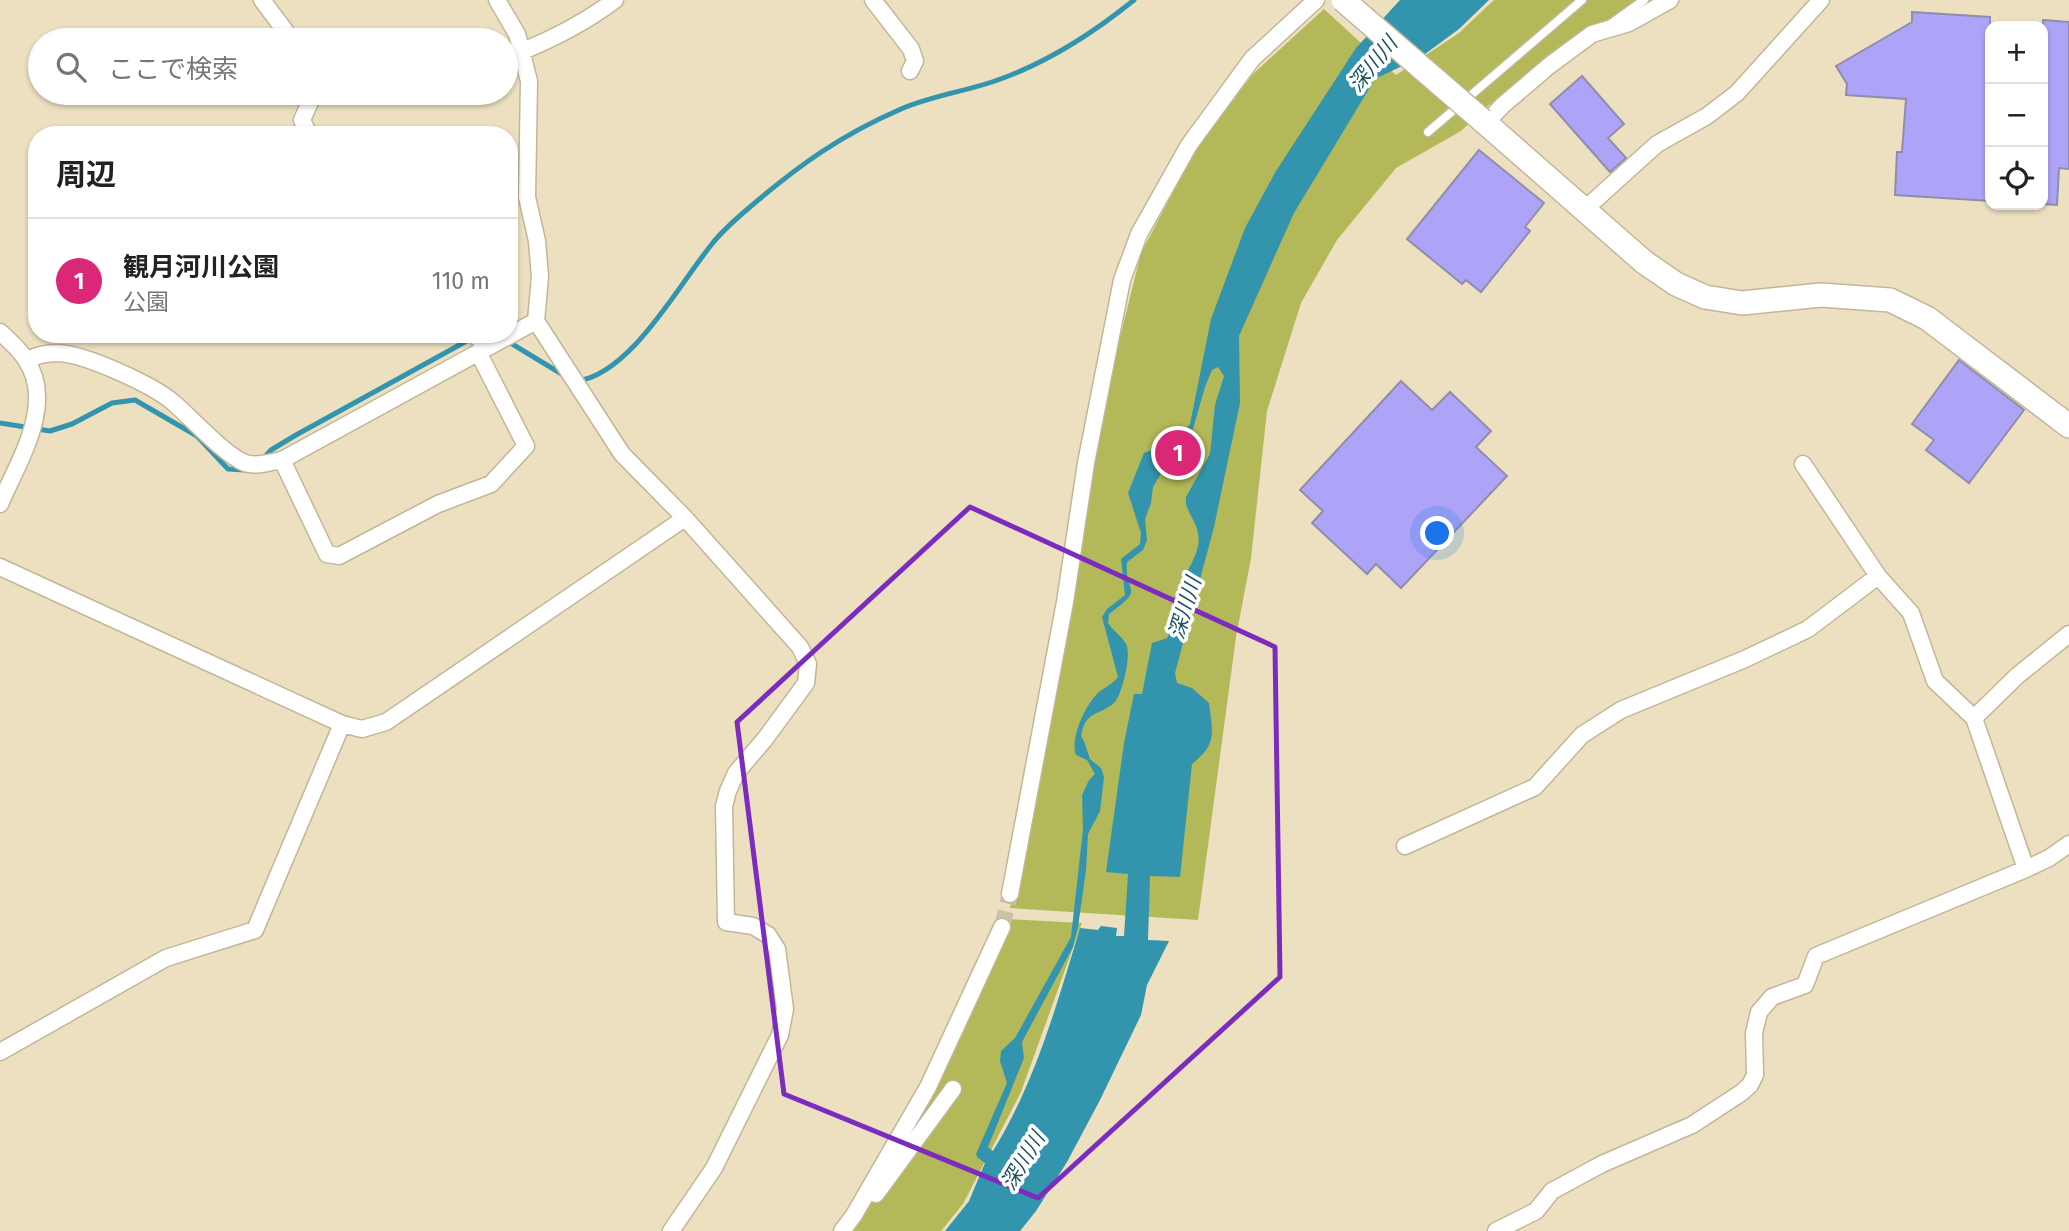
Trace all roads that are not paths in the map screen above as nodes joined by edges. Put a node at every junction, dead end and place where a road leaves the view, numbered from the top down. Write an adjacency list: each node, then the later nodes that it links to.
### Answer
1 (262, 0): 11 (street)
2 (497, 0): 12 (street)
3 (615, 0): 15 (street)
4 (873, 0): 16 (street)
5 (1316, 0): 42 (street)
6 (1343, 0): 18 (street, bridge)
7 (1582, 0): 20 (lane)
8 (1644, 0): 13 (lane)
9 (1670, 0): 13 (street)
10 (1821, 0): 21 (street)
11 (283, 28)
12 (513, 28)
13 (1600, 32): 18 (street)
14 (518, 37): 15 (street)
15 (523, 51): 22 (street)
16 (910, 71)
17 (309, 105): 19 (street)
18 (1483, 122): 21 (street)
19 (305, 126)
20 (1428, 132)
21 (1584, 210): 29 (street)
22 (536, 321): 23 (street); 33 (street)
23 (518, 330)
24 (0, 332): 28 (street)
25 (483, 343): 27 (street)
26 (494, 343): 27 (street)
27 (481, 350): 30 (street); 30 (street)
28 (27, 360): 30 (street); 32 (street)
29 (2069, 426)
30 (282, 460)
31 (1803, 464): 35 (street)
32 (0, 504)
33 (685, 518): 38 (street); 47 (street)
34 (0, 567): 38 (street)
35 (1878, 576): 37 (street); 40 (street)
36 (2069, 634): 37 (street)
37 (1974, 718): 41 (street)
38 (342, 724): 44 (street)
39 (2069, 844): 41 (street)
40 (1405, 846)
41 (2026, 869): 49 (street)
42 (1010, 894)
43 (1002, 927): 46 (street)
44 (0, 1052)
45 (953, 1089): 46 (street)
46 (863, 1199): 48 (street)
47 (671, 1231)
48 (842, 1231)
49 (1496, 1231)

